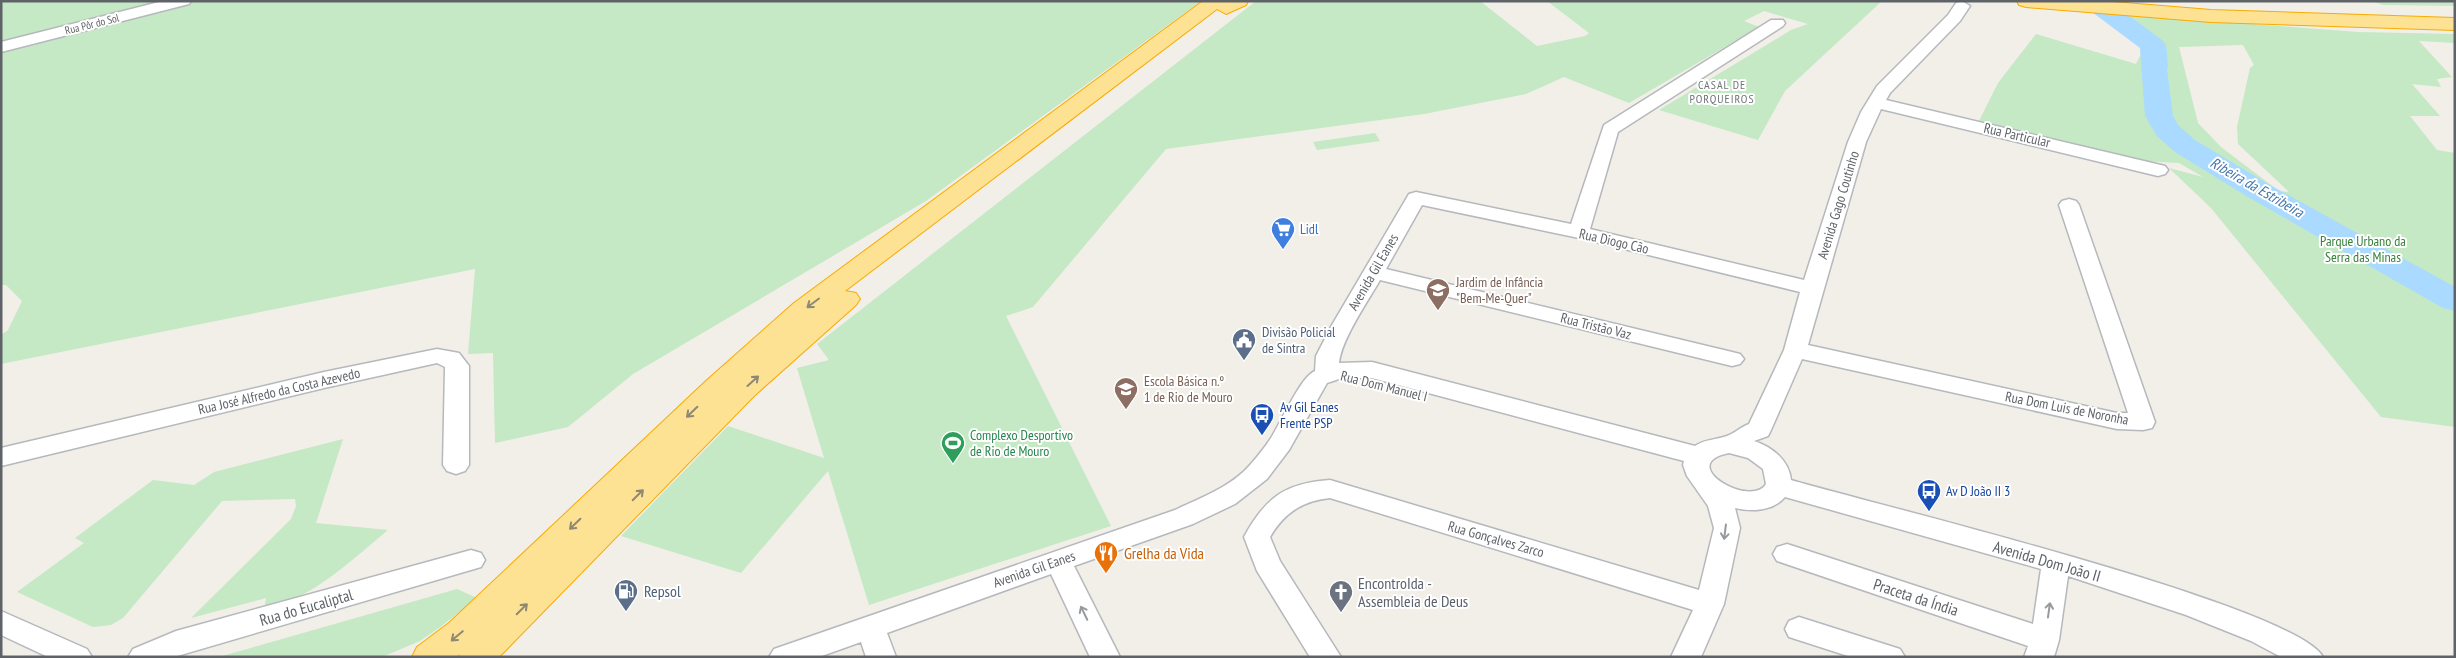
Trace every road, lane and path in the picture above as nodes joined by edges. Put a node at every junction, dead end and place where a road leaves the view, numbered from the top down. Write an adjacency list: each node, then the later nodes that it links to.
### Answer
1 (183, 1): 9 (street, Rua Pôr do Sol)
2 (2026, 1): 5 (highway)
3 (1229, 3): 38 (highway, one-way to 38); 39 (highway, one-way to 3)
4 (1962, 6): 10 (street, Avenida Gago Coutinho)
5 (2137, 6): 6 (highway); 8 (highway)
6 (2455, 13)
7 (1777, 23): 14 (street)
8 (2455, 24)
9 (1, 47)
10 (1876, 103): 11 (street, Rua Particular); 16 (street, Avenida Gago Coutinho)
11 (2158, 170)
12 (1416, 198): 14 (street, Rua Diogo Cão); 15 (street, Avenida Gil Eanes)
13 (2069, 205): 17 (street, Rua Dom Luis de Noronha)
14 (1578, 232): 16 (street, Rua Diogo Cão)
15 (1373, 272): 18 (street, Rua Tristão Vaz); 19 (street, Avenida Gil Eanes)
16 (1812, 288): 17 (street, Avenida Gago Coutinho)
17 (1795, 350): 20 (street, Avenida Gago Coutinho)
18 (1732, 359)
19 (1326, 374): 25 (street, Rua Dom Manuel I); 29 (street, Avenida Gil Eanes)
20 (1759, 430): 21 (street); 23 (street)
21 (1733, 445): 23 (street); 25 (street)
22 (1, 456): 24 (street, Rua José Alfredo da Costa Azevedo)
23 (1766, 458): 26 (street)
24 (456, 465)
25 (1702, 471): 26 (street); 31 (street, one-way to 31)
26 (1780, 486): 30 (street, Avenida Dom João II)
27 (1787, 554): 35 (street, Praceta da Índia)
28 (470, 560): 37 (street, Rua do Eucaliptal)
29 (1058, 561): 33 (street, Avenida Gil Eanes); 42 (street, one-way to 29)
30 (2056, 562): 35 (street, Praceta da Índia, one-way to 30); 46 (street, Avenida Dom João II)
31 (1710, 604): 43 (street, Rua Gonçalves Zarco); 44 (street)
32 (1, 622): 36 (street)
33 (871, 626): 40 (street, Avenida Gil Eanes); 41 (street)
34 (1799, 629): 45 (street)
35 (2042, 648)
36 (77, 657)
37 (143, 657)
38 (430, 657)
39 (476, 657)
40 (784, 657)
41 (881, 657)
42 (1105, 657)
43 (1326, 657)
44 (1686, 657)
45 (1890, 657)
46 (2308, 657)

